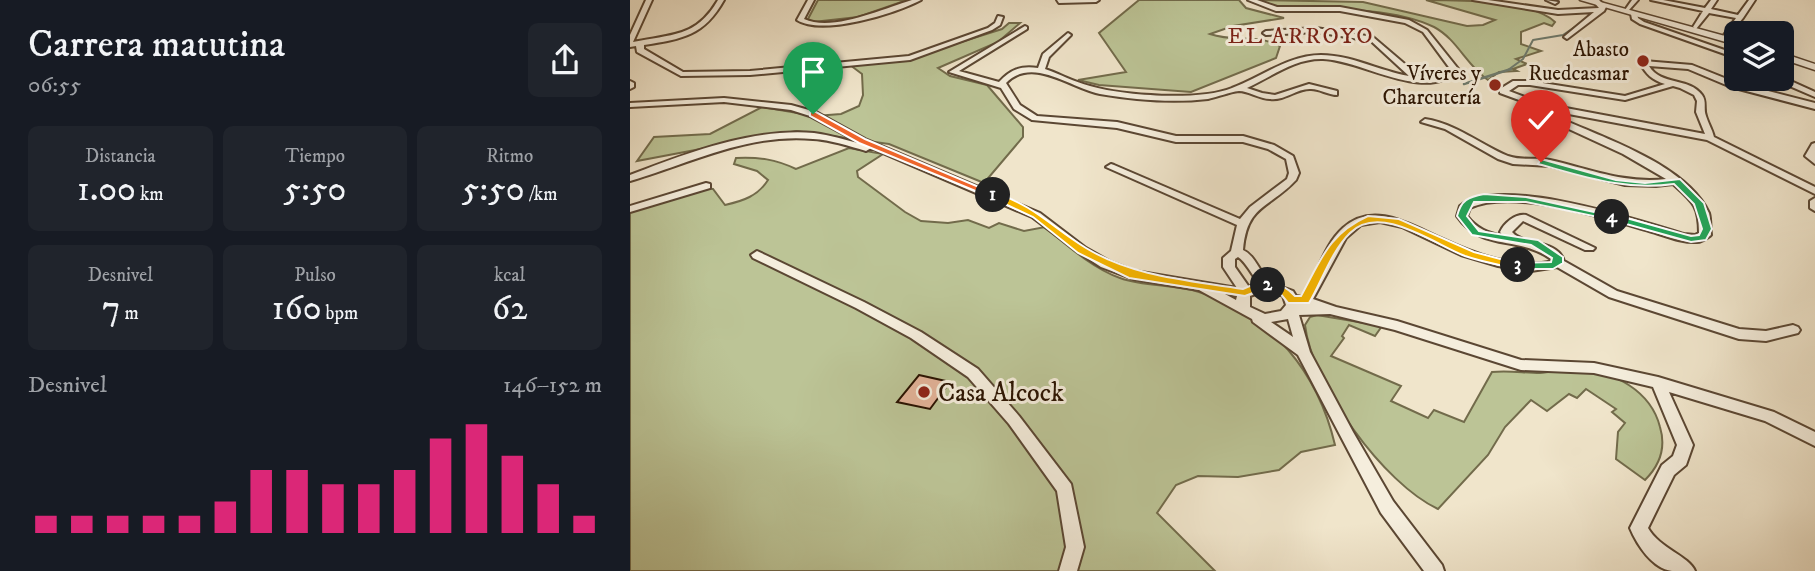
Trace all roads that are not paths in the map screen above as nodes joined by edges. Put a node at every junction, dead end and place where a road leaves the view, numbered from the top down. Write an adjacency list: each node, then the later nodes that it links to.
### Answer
1 (649, 0): 27 (street)
2 (721, 0): 28 (street)
3 (811, 0): 4 (street)
4 (918, 0)
5 (1096, 0): 13 (street)
6 (1251, 0): 33 (street)
7 (1476, 0): 14 (street)
8 (1486, 0): 14 (street)
9 (1635, 0): 15 (street)
10 (1654, 0): 16 (street)
11 (1714, 0): 16 (street)
12 (1752, 0): 18 (street)
13 (1059, 1)
14 (1593, 2): 15 (street); 26 (street)
15 (1630, 11): 21 (street); 24 (street); 29 (street)
16 (1708, 11): 18 (street); 21 (street)
17 (1000, 17): 28 (street)
18 (1741, 17): 19 (street)
19 (1739, 21)
20 (1026, 27): 36 (street)
21 (1696, 27): 25 (street)
22 (1266, 33): 33 (street)
23 (1068, 35): 32 (street)
24 (1724, 36)
25 (1724, 36)
26 (1567, 37)
27 (630, 43): 28 (street)
28 (640, 43)
29 (1724, 51)
30 (1794, 58): 31 (street)
31 (1815, 65)
32 (1041, 70): 36 (street); 37 (street)
33 (1416, 78): 37 (street)
34 (1670, 85): 40 (street); 42 (street); 44 (street)
35 (1794, 85): 39 (street)
36 (1004, 86): 56 (street)
37 (1239, 88): 38 (street)
38 (1334, 93)
39 (1815, 95)
40 (1530, 102)
41 (630, 105): 46 (street)
42 (1815, 106)
43 (1425, 122): 50 (street)
44 (1710, 138): 50 (street); 52 (street)
45 (1815, 146): 47 (street)
46 (890, 154): 49 (street); 63 (street)
47 (1815, 161)
48 (1111, 167): 56 (street)
49 (630, 178)
50 (1676, 181): 57 (street)
51 (706, 186): 55 (street)
52 (1815, 191)
53 (1815, 201): 54 (street)
54 (1815, 208)
55 (630, 209)
56 (1241, 223): 59 (street)
57 (1511, 238): 58 (street); 61 (street)
58 (1589, 248)
59 (1237, 252): 62 (street); 64 (street)
60 (757, 255): 72 (street)
61 (1558, 263): 65 (street); 68 (street)
62 (1267, 285): 64 (street); 65 (street)
63 (1199, 286): 64 (street); 66 (street)
64 (1245, 292): 66 (street)
65 (1294, 306): 67 (street); 69 (street); 70 (street)
66 (1244, 309): 67 (street)
67 (1256, 317): 69 (street)
68 (1793, 330)
69 (1303, 352): 73 (street)
70 (1658, 383): 71 (street); 74 (street)
71 (1815, 439)
72 (1068, 571)
73 (1435, 571)
74 (1686, 571)

